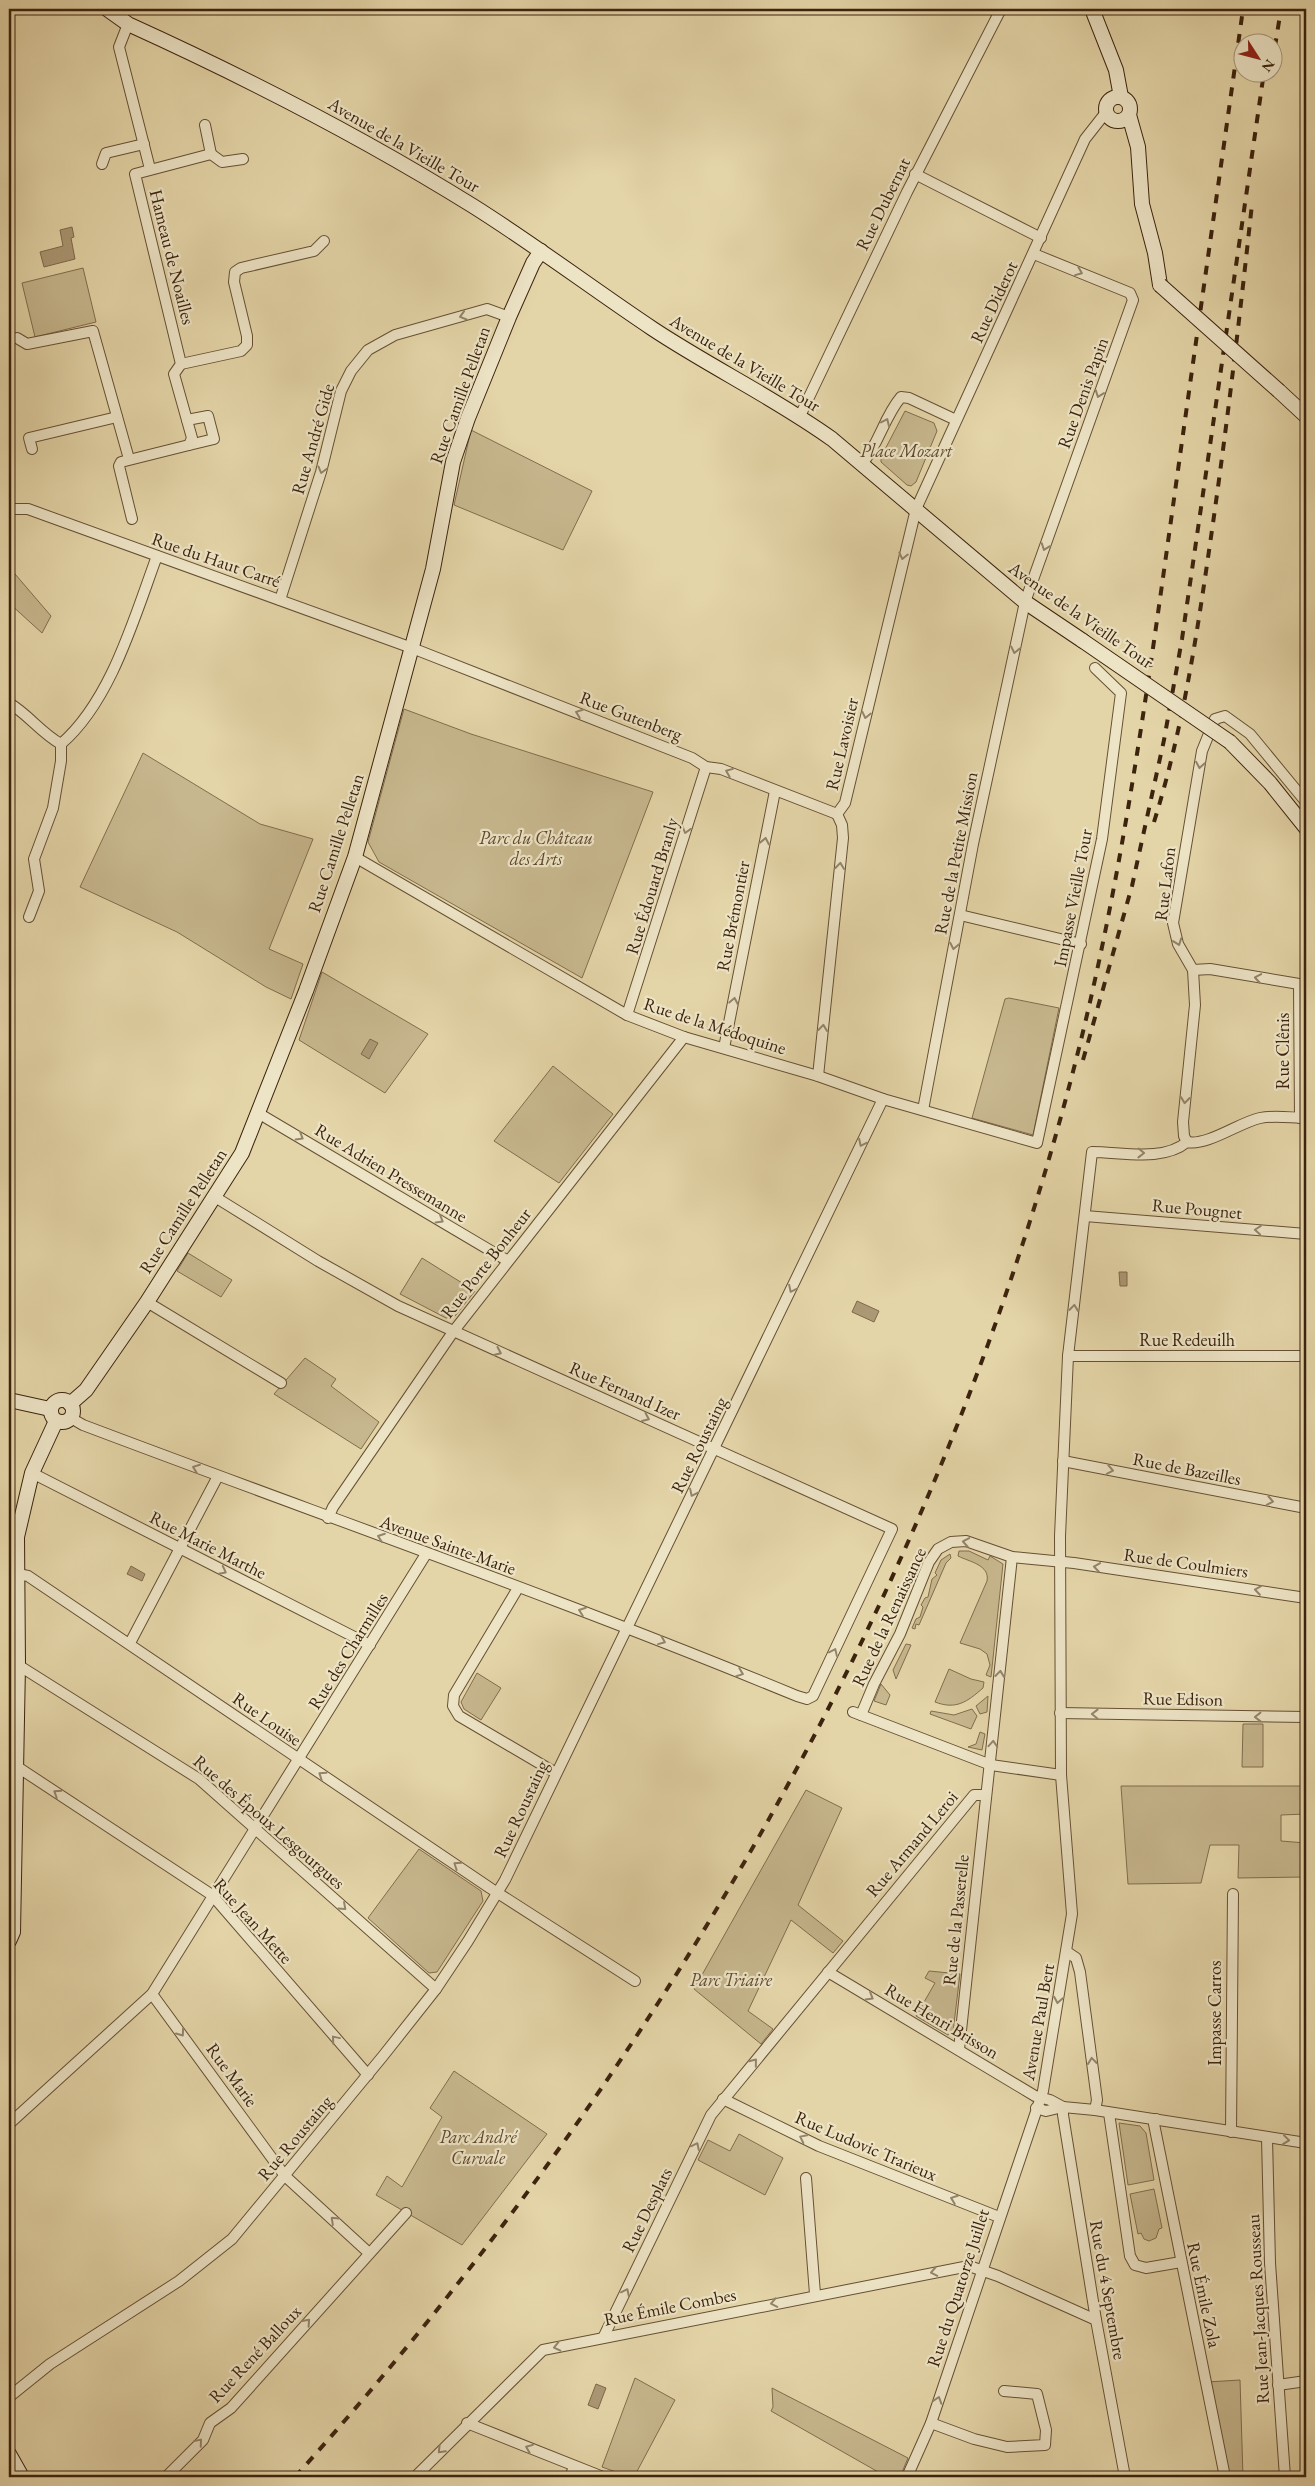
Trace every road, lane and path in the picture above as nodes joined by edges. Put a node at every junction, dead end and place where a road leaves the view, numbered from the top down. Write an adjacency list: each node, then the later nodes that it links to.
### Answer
1 (107, 9): 4 (street, Avenue de la Vieille Tour)
2 (1001, 9): 14 (street, Rue Dubernat)
3 (1092, 9): 5 (street)
4 (128, 24): 9 (street, Hameau de Noailles); 17 (street, Avenue de la Vieille Tour)
5 (1121, 97): 6 (street); 7 (street)
6 (1107, 111): 7 (street); 15 (street, Rue Diderot)
7 (1129, 115): 23 (street, bridge)
8 (205, 125): 10 (street)
9 (144, 144): 12 (street); 13 (street, Hameau de Noailles)
10 (211, 154): 11 (street, Hameau de Noailles); 13 (street, Hameau de Noailles)
11 (243, 159)
12 (102, 164)
13 (150, 169): 21 (street, Hameau de Noailles)
14 (915, 174): 15 (street); 22 (street, Rue Dubernat)
15 (1041, 238): 18 (street, Rue Diderot)
16 (324, 241): 21 (street)
17 (541, 251): 19 (street, Rue Camille Pelletan); 22 (street, Avenue de la Vieille Tour)
18 (1034, 254): 26 (street, Rue Diderot); 36 (street, Rue Denis Papin, one-way to 36)
19 (509, 317): 35 (street, Rue André Gide, one-way to 35); 37 (street, Rue Camille Pelletan)
20 (16, 338): 24 (street)
21 (181, 364): 25 (street, Hameau de Noailles)
22 (800, 416): 30 (street, Avenue de la Vieille Tour)
23 (1306, 416)
24 (117, 417): 28 (street); 29 (street)
25 (187, 420): 27 (street, Hameau de Noailles); 27 (street)
26 (956, 420): 30 (street, one-way to 26); 32 (street, Rue Diderot)
27 (190, 445): 29 (street)
28 (32, 449)
29 (129, 459): 33 (street)
30 (862, 464): 32 (street, Avenue de la Vieille Tour)
31 (9, 509): 34 (street, Rue du Haut Carré)
32 (916, 509): 36 (street, Avenue de la Vieille Tour); 44 (street, Rue Lavoisier, one-way to 44)
33 (132, 519)
34 (157, 556): 35 (street, Rue du Haut Carré); 40 (street)
35 (280, 600): 37 (street, Rue du Haut Carré)
36 (1025, 602): 45 (street, Avenue de la Vieille Tour, bridge); 47 (street, Rue de la Petite Mission, one-way to 47)
37 (412, 648): 41 (street, Rue Gutenberg, one-way to 37); 46 (street, Rue Camille Pelletan)
38 (1095, 668): 49 (street, Impasse Vieille Tour)
39 (9, 703): 40 (street)
40 (61, 744): 48 (street)
41 (706, 767): 42 (street, Rue Gutenberg, one-way to 41); 52 (street, Rue Édouard Branly, one-way to 52)
42 (775, 790): 44 (street, Rue Gutenberg); 54 (street, Rue Brémontier, one-way to 42)
43 (1306, 802): 50 (street, Rue Lafon, one-way to 50)
44 (837, 814): 55 (street, Rue Lavoisier, one-way to 44)
45 (1306, 828)
46 (354, 857): 52 (street, Rue de la Médoquine); 58 (street, Rue Camille Pelletan)
47 (960, 915): 49 (street); 57 (street, Rue de la Petite Mission, one-way to 57)
48 (28, 917)
49 (1081, 944): 61 (street, Impasse Vieille Tour)
50 (1193, 970): 51 (street, one-way to 50); 60 (street, Rue Lafon, one-way to 60)
51 (1303, 985): 59 (street, Rue Clênis)
52 (628, 1015): 53 (street, Rue de la Médoquine)
53 (684, 1037): 54 (street, Rue de la Médoquine); 65 (street, Rue Porte Bonheur)
54 (724, 1048): 55 (street, Rue de la Médoquine)
55 (818, 1076): 56 (street, Rue de la Médoquine)
56 (884, 1099): 57 (street, Rue de la Médoquine); 75 (street, Rue Roustaing, one-way to 75)
57 (923, 1110): 61 (street, Rue de la Médoquine)
58 (258, 1112): 62 (street, Rue Camille Pelletan); 65 (street, Rue Adrien Pressemanne, one-way to 65)
59 (1303, 1118): 60 (street)
60 (1188, 1142): 63 (street, Avenue Paul Bert, one-way to 60)
61 (1037, 1143)
62 (215, 1197): 66 (street, Rue Camille Pelletan); 67 (street, Rue Fernand Izer)
63 (1085, 1216): 64 (street, Rue Pougnet, one-way to 63); 68 (street, Avenue Paul Bert, one-way to 63)
64 (1306, 1234)
65 (508, 1261): 67 (street, Rue Porte Bonheur)
66 (147, 1302): 70 (street); 72 (street, Rue Camille Pelletan)
67 (453, 1332): 75 (street, Rue Fernand Izer, one-way to 75); 80 (street, Rue Porte Bonheur)
68 (1068, 1356): 69 (street, Rue Redeuilh); 76 (street, Avenue Paul Bert)
69 (1306, 1356)
70 (281, 1384)
71 (9, 1400): 73 (street, Rue Camille Pelletan)
72 (70, 1404): 73 (street, Rue Camille Pelletan); 74 (street)
73 (53, 1415): 74 (street, Rue Camille Pelletan); 77 (street)
74 (71, 1418): 78 (street, Avenue Sainte-Marie, one-way to 74)
75 (715, 1449): 88 (street, Rue Roustaing, one-way to 88); 92 (street, Rue Fernand Izer, one-way to 75)
76 (1063, 1461): 79 (street, Rue de Bazeilles, one-way to 79); 84 (street, Avenue Paul Bert)
77 (32, 1473): 81 (street, Rue Marie Marthe); 85 (street)
78 (218, 1476): 80 (street, Avenue Sainte-Marie); 81 (street)
79 (1306, 1508)
80 (328, 1518): 82 (street, Avenue Sainte-Marie, one-way to 80)
81 (180, 1549): 89 (street); 90 (street, Rue Marie Marthe, one-way to 90)
82 (426, 1554): 86 (street, Avenue Sainte-Marie); 90 (street, Rue des Charmilles)
83 (1012, 1557): 84 (street); 97 (street, Rue Armand Leroi, one-way to 83); 97 (street, Rue de la Renaissance, one-way to 97)
84 (1061, 1563): 87 (street, Rue de Coulmiers, one-way to 84); 93 (street, Avenue Paul Bert)
85 (13, 1574): 89 (street, Rue Louise); 91 (street)
86 (518, 1588): 88 (street, Avenue Sainte-Marie, one-way to 86); 98 (street)
87 (1306, 1598)
88 (628, 1628): 92 (street, Avenue Sainte-Marie, one-way to 92); 98 (street, Rue Roustaing)
89 (130, 1644): 95 (street, Rue Louise)
90 (370, 1645): 95 (street, Rue des Charmilles)
91 (18, 1665): 96 (street); 101 (street, Rue des Époux Lesgourgues)
92 (813, 1696)
93 (1060, 1713): 94 (street, Rue Edison, one-way to 93); 99 (street, Avenue Paul Bert)
94 (1306, 1717)
95 (299, 1760): 101 (street, Rue des Charmilles); 102 (street, Rue Louise, one-way to 95)
96 (14, 1763): 104 (street, Rue Jean Mette, one-way to 96); 105 (street)
97 (991, 1765): 99 (street); 100 (street, Rue Armand Leroi)
98 (556, 1773): 102 (street, Rue Roustaing)
99 (1061, 1774): 106 (street, Avenue Paul Bert)
100 (985, 1795): 107 (street, Rue Armand Leroi); 111 (street, Rue de la Passerelle)
101 (255, 1827): 104 (street, Rue des Charmilles); 109 (street, Rue des Époux Lesgourgues, one-way to 109)
102 (498, 1892): 108 (street, Rue Louise); 109 (street, Rue Roustaing)
103 (1233, 1894): 121 (street, Impasse Carros)
104 (212, 1895): 110 (street, Rue des Charmilles); 112 (street, Rue Jean Mette, one-way to 104)
105 (9, 1940)
106 (1067, 1952): 113 (street, Avenue Paul Bert, one-way to 113); 117 (street, one-way to 106)
107 (828, 1972): 111 (street, Rue Henri Brisson, one-way to 111); 114 (street, Rue Armand Leroi, one-way to 107)
108 (635, 1981)
109 (436, 1989): 112 (street, Rue Roustaing)
110 (152, 1994): 120 (street, Rue des Charmilles); 124 (street, Rue Marie, one-way to 124)
111 (959, 2049): 113 (street, Rue Henri Brisson)
112 (368, 2075): 124 (street, Rue Roustaing)
113 (1040, 2098): 115 (street); 116 (street, Rue du Quatorze Juillet)
114 (723, 2099): 127 (street, Rue Ludovic Trarieux, one-way to 114); 133 (street, Rue Desplats, one-way to 114)
115 (1063, 2107): 116 (street); 117 (street); 132 (street, Rue du 4 Septembre)
116 (1036, 2108): 127 (street, Rue du Quatorze Juillet)
117 (1095, 2110): 118 (street)
118 (1109, 2112): 119 (street); 129 (street)
119 (1156, 2119): 121 (street); 129 (street, Rue Émile Zola)
120 (9, 2124)
121 (1231, 2132): 122 (street)
122 (1267, 2138): 123 (street, one-way to 123); 135 (street, Rue Jean-Jacques Rousseau)
123 (1306, 2143)
124 (285, 2176): 128 (street, one-way to 124); 137 (street, Rue Roustaing)
125 (806, 2178): 131 (street)
126 (406, 2213): 128 (street, Rue René Balloux)
127 (999, 2217): 130 (street, Rue du Quatorze Juillet)
128 (370, 2253): 143 (street, Rue René Balloux, one-way to 128)
129 (1181, 2262): 149 (street, Rue Émile Zola)
130 (981, 2269): 131 (street, Rue Émile Combes, one-way to 131); 132 (street); 139 (street, Rue du Quatorze Juillet, one-way to 130)
131 (815, 2294): 133 (street, Rue Émile Combes, one-way to 133)
132 (1096, 2320): 148 (street, Rue du 4 Septembre)
133 (604, 2336): 138 (street, Rue Émile Combes, one-way to 138)
134 (1306, 2381): 135 (street)
135 (1278, 2385): 150 (street, Rue Jean-Jacques Rousseau)
136 (1004, 2390): 139 (street)
137 (9, 2396)
138 (467, 2423): 141 (street, one-way to 138); 144 (street, Rue Émile Combes, one-way to 144)
139 (931, 2423): 147 (street, Rue du Quatorze Juillet)
140 (9, 2454): 142 (street)
141 (574, 2467): 145 (street); 146 (street)
142 (22, 2477)
143 (166, 2477)
144 (415, 2477)
145 (570, 2477)
146 (603, 2477)
147 (907, 2477)
148 (1125, 2477)
149 (1225, 2477)
150 (1285, 2477)

